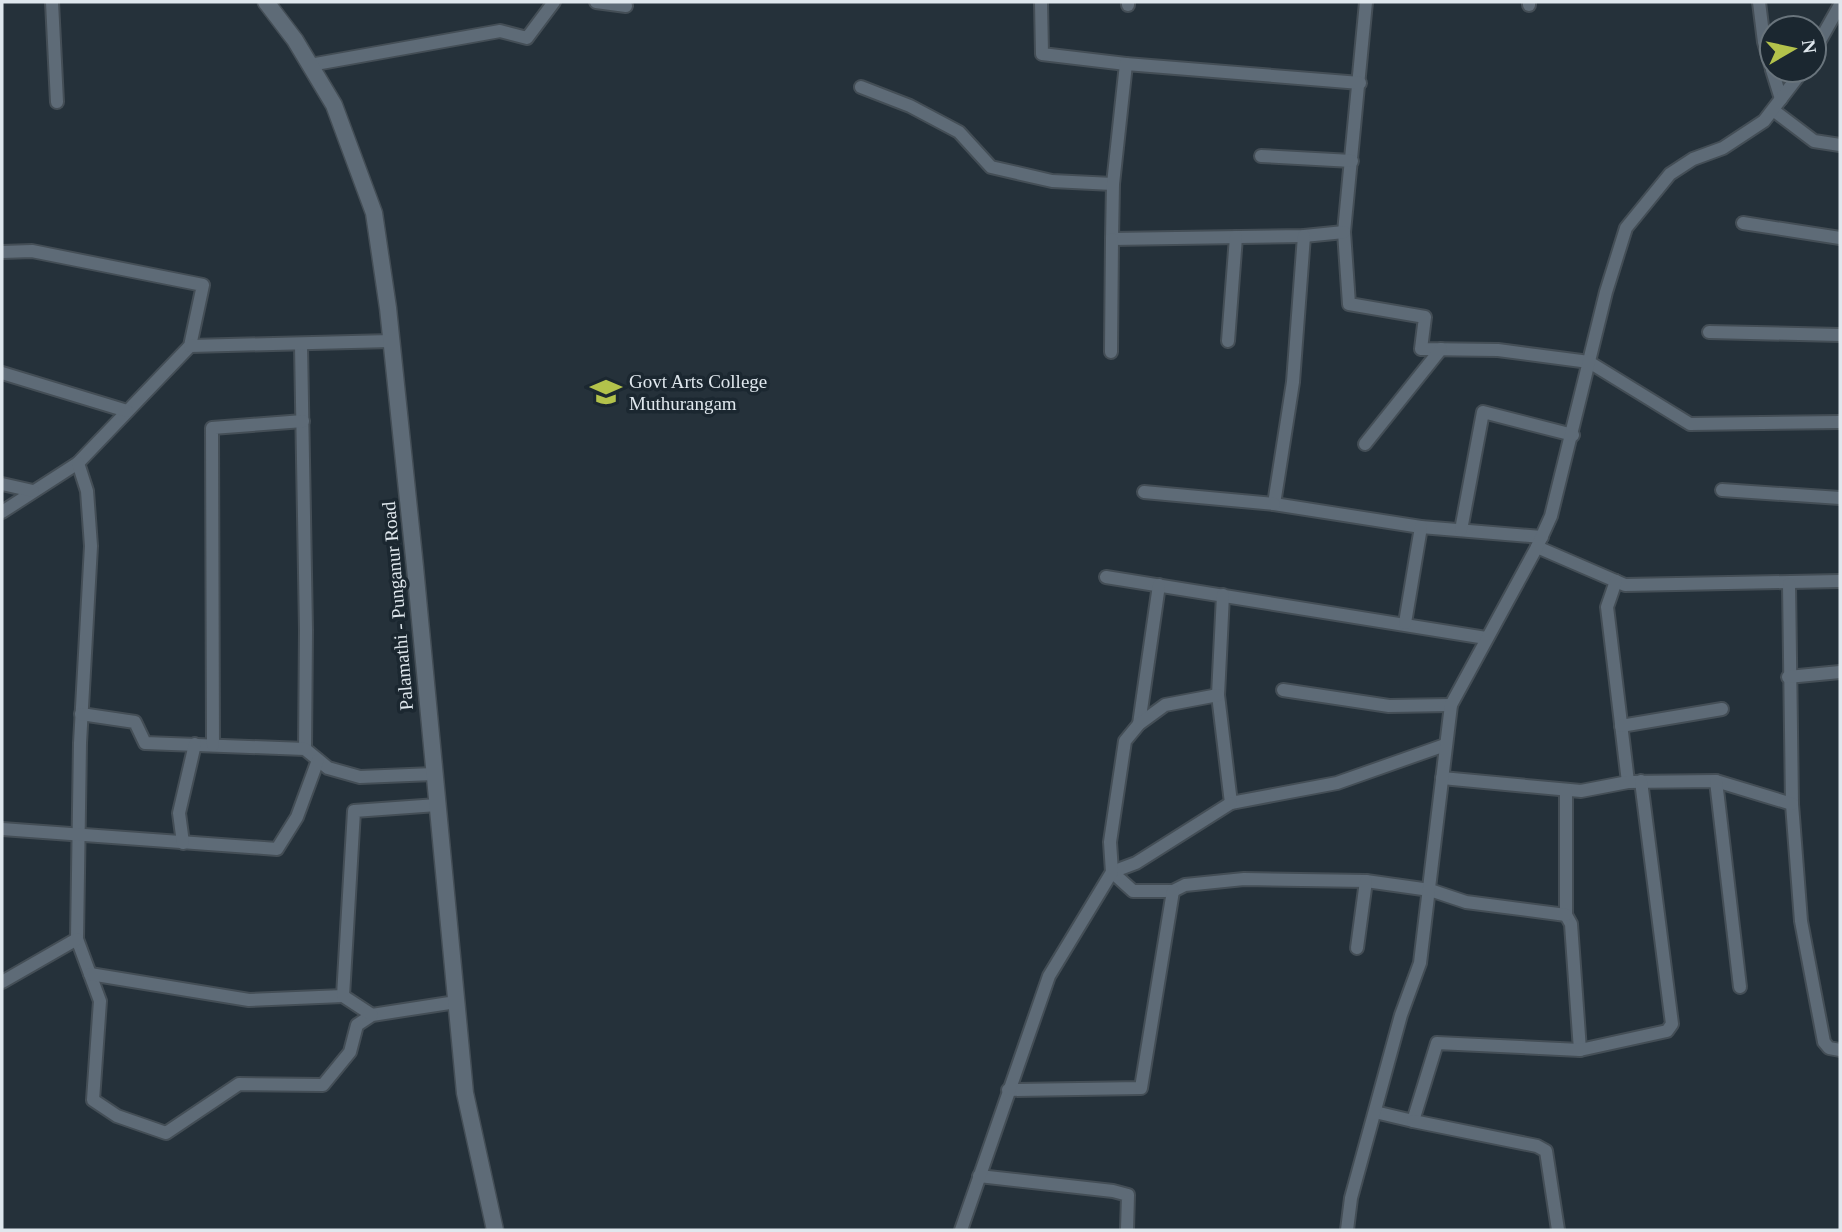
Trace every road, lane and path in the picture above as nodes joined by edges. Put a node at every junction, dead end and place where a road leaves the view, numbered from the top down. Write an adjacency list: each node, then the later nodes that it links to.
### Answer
1 (51, 2): 16 (street)
2 (555, 2): 11 (street)
3 (596, 2): 8 (street)
4 (1041, 2): 10 (street)
5 (1366, 2): 12 (street)
6 (270, 3): 11 (street, Palamathi - Punganur Road)
7 (1840, 5): 9 (street)
8 (626, 6)
9 (1828, 26)
10 (1126, 64): 12 (street); 21 (street)
11 (310, 65): 31 (street, Palamathi - Punganur Road)
12 (1360, 83): 20 (street)
13 (1774, 84): 17 (street)
14 (1793, 84): 17 (street)
15 (861, 87): 21 (street)
16 (57, 102)
17 (1777, 105): 18 (street); 37 (street)
18 (1840, 145)
19 (1261, 156): 20 (street)
20 (1352, 161): 23 (street)
21 (1113, 184): 27 (street)
22 (1743, 223): 26 (street)
23 (1344, 232): 24 (street); 35 (street)
24 (1304, 236): 25 (street); 50 (street)
25 (1236, 237): 27 (street); 32 (street)
26 (1840, 238)
27 (1112, 239): 36 (street)
28 (2, 252): 34 (street)
29 (1709, 332): 30 (street)
30 (1840, 335)
31 (391, 341): 33 (street); 77 (street, Palamathi - Punganur Road)
32 (1228, 341)
33 (301, 345): 34 (street); 40 (street)
34 (190, 346): 39 (street)
35 (1441, 349): 37 (street); 43 (street)
36 (1111, 352)
37 (1589, 362): 41 (street); 42 (street)
38 (2, 373): 39 (street)
39 (127, 411): 44 (street)
40 (303, 421): 73 (street); 75 (street)
41 (1840, 422)
42 (1573, 435): 53 (street); 54 (street)
43 (1366, 444)
44 (78, 463): 47 (street); 69 (street)
45 (2, 484): 47 (street)
46 (1722, 490): 49 (street)
47 (33, 491): 51 (street)
48 (1144, 492): 50 (street)
49 (1840, 498)
50 (1274, 504): 52 (street)
51 (2, 512)
52 (1421, 527): 53 (street); 61 (street)
53 (1461, 530): 54 (street)
54 (1539, 542): 56 (street); 62 (street)
55 (1106, 577): 59 (street)
56 (1616, 581): 58 (street); 71 (street)
57 (1840, 581): 58 (street)
58 (1789, 584): 64 (street)
59 (1159, 585): 60 (street); 70 (street)
60 (1223, 595): 61 (street); 66 (street)
61 (1405, 623): 62 (street)
62 (1486, 638): 67 (street)
63 (1840, 672): 64 (street)
64 (1788, 677): 83 (street)
65 (1283, 690): 67 (street)
66 (1218, 695): 70 (street); 82 (street)
67 (1451, 705): 74 (street)
68 (1722, 709): 71 (street)
69 (81, 714): 72 (street); 86 (street)
70 (1139, 724): 88 (street)
71 (1621, 726): 80 (street)
72 (195, 744): 73 (street); 87 (street)
73 (213, 745): 75 (street)
74 (1445, 745): 78 (street); 82 (street)
75 (305, 749): 76 (street)
76 (318, 760): 77 (street); 87 (street)
77 (433, 774): 84 (street, Palamathi - Punganur Road)
78 (1442, 778): 81 (street); 90 (street)
79 (1716, 781): 80 (street); 83 (street); 97 (street)
80 (1634, 782): 81 (street); 102 (street)
81 (1566, 790): 92 (street)
82 (1231, 803): 88 (street)
83 (1792, 804): 101 (street)
84 (437, 805): 98 (street); 99 (street, Palamathi - Punganur Road)
85 (2, 829): 86 (street)
86 (78, 835): 87 (street); 93 (street)
87 (183, 844)
88 (1112, 872): 91 (street); 103 (street)
89 (1366, 881): 90 (street); 91 (street); 94 (street)
90 (1430, 890): 92 (street); 104 (street)
91 (1173, 891): 103 (street)
92 (1566, 915): 102 (street)
93 (77, 939): 95 (street); 96 (street)
94 (1357, 948)
95 (90, 974): 98 (street); 100 (street)
96 (2, 982)
97 (1740, 987)
98 (343, 996): 100 (street)
99 (456, 1002): 100 (street); 107 (street, Palamathi - Punganur Road)
100 (372, 1015)
101 (1840, 1050)
102 (1580, 1051): 105 (street)
103 (1008, 1090): 106 (street)
104 (1375, 1112): 105 (street); 110 (street)
105 (1413, 1121): 111 (street)
106 (979, 1176): 108 (street); 109 (street)
107 (495, 1230)
108 (961, 1230)
109 (1127, 1230)
110 (1347, 1230)
111 (1558, 1230)

